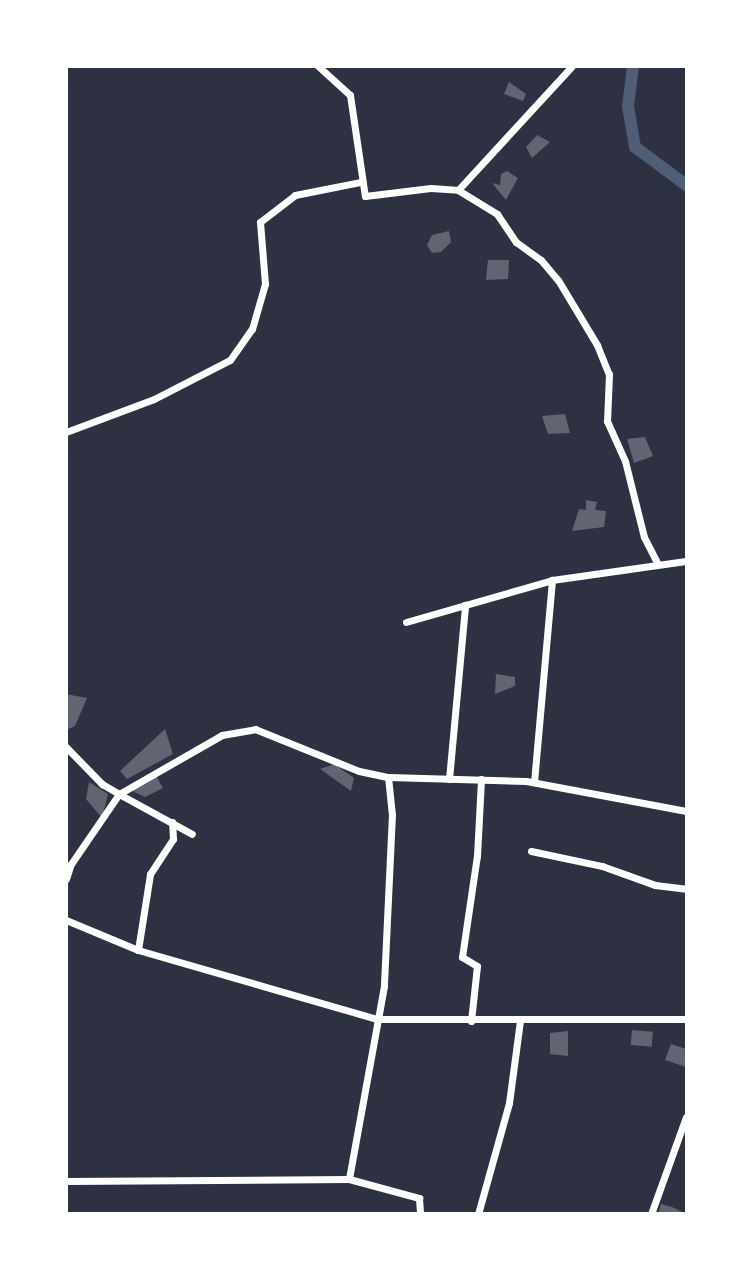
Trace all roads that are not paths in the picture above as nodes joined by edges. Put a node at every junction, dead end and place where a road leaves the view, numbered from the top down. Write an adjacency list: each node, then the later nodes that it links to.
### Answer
1 (318, 66): 3 (street)
2 (572, 66): 4 (street)
3 (360, 182): 4 (street); 5 (street)
4 (458, 190): 7 (street)
5 (66, 432)
6 (687, 561): 7 (street)
7 (657, 562): 8 (street)
8 (552, 580): 9 (street); 15 (street)
9 (465, 605): 10 (street); 13 (street)
10 (406, 622)
11 (66, 747): 16 (street)
12 (388, 777): 13 (street); 16 (street); 25 (street)
13 (449, 779): 14 (street)
14 (481, 779): 15 (street); 27 (street)
15 (534, 782): 17 (street)
16 (119, 794): 18 (street); 21 (street)
17 (687, 811)
18 (172, 822): 19 (street); 24 (street)
19 (192, 834)
20 (531, 851): 22 (street)
21 (66, 879)
22 (687, 889)
23 (66, 920): 24 (street)
24 (138, 950): 25 (street)
25 (378, 1019): 27 (street); 30 (street)
26 (687, 1019): 28 (street)
27 (471, 1021): 28 (street)
28 (520, 1021): 33 (street)
29 (687, 1116): 34 (street)
30 (349, 1179): 31 (street); 32 (street)
31 (66, 1181)
32 (420, 1213)
33 (478, 1213)
34 (650, 1213)

